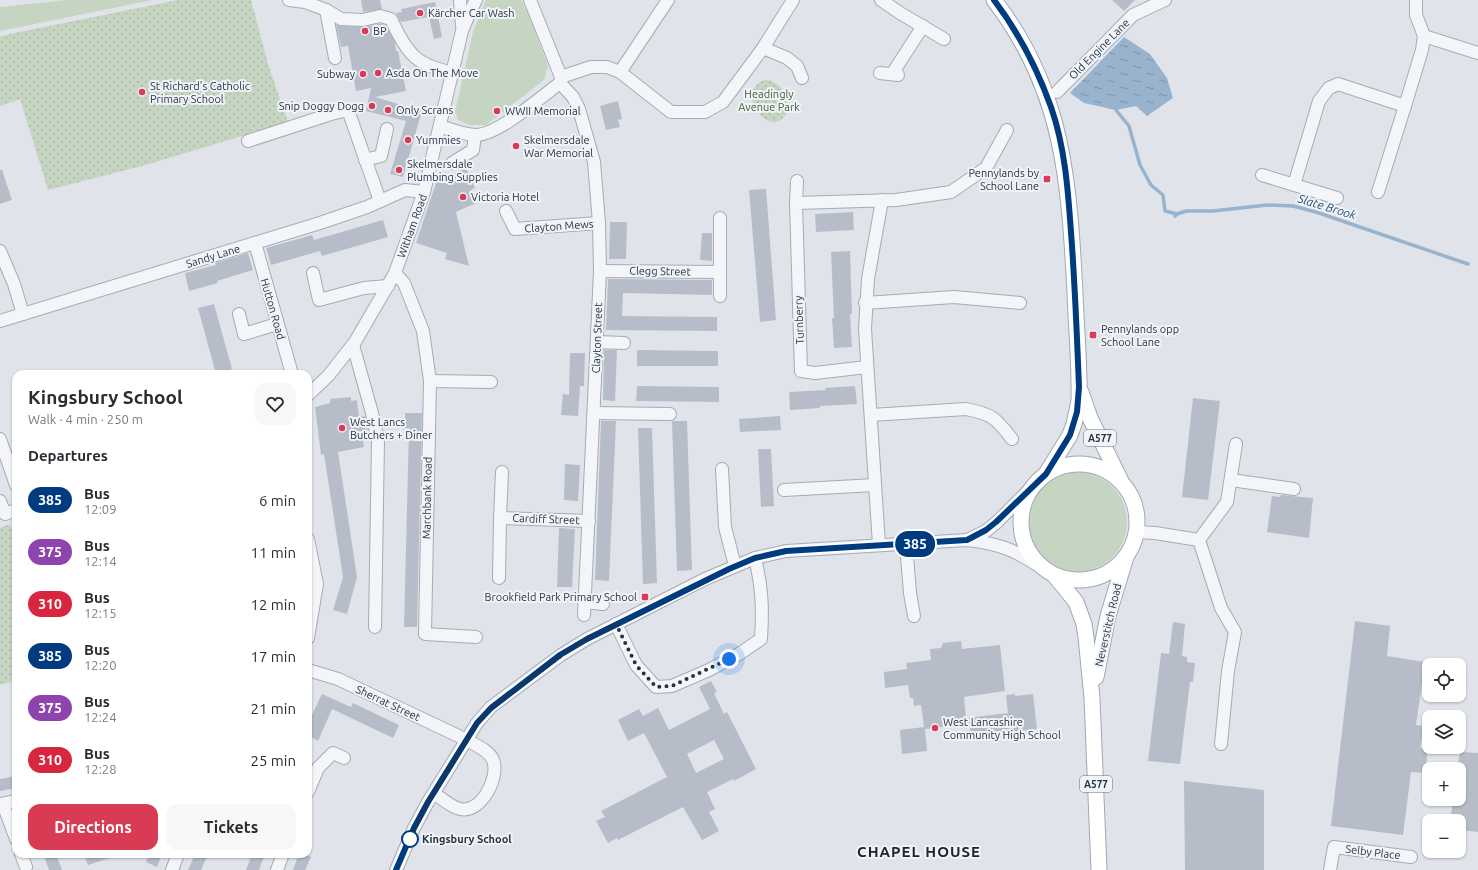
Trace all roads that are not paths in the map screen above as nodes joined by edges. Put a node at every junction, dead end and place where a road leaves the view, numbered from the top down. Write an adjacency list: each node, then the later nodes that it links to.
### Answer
1 (289, 0): 11 (street)
2 (460, 0): 13 (street, Witham Road)
3 (476, 0): 13 (street, Witham Road)
4 (530, 0): 22 (street)
5 (668, 0): 19 (street)
6 (793, 0): 16 (street)
7 (881, 0): 12 (street)
8 (994, 0): 66 (main road, A577)
9 (1165, 0): 24 (street, Old Engine Lane)
10 (1416, 0): 14 (street)
11 (326, 10): 18 (street); 20 (street)
12 (923, 26): 15 (street); 21 (street)
13 (462, 31): 20 (street, Witham Road)
14 (1424, 36): 17 (street); 25 (street)
15 (944, 39)
16 (764, 48): 19 (street); 23 (street)
17 (1478, 53)
18 (335, 58)
19 (620, 72): 22 (street)
20 (453, 73): 26 (street, Witham Road)
21 (890, 74)
22 (561, 80): 29 (street); 44 (street, Clayton Street)
23 (802, 80)
24 (1057, 92)
25 (1405, 106): 35 (street); 37 (street)
26 (441, 127): 29 (street); 36 (street, Witham Road)
27 (387, 129): 31 (street)
28 (1007, 130): 39 (street)
29 (475, 135): 32 (street)
30 (248, 141): 31 (street)
31 (366, 160): 40 (street)
32 (452, 163)
33 (1262, 175): 35 (street)
34 (797, 181): 41 (street, Turnberry)
35 (1294, 185): 38 (street)
36 (424, 192): 40 (street, Sandy Lane); 50 (street, Witham Road)
37 (1378, 192)
38 (1337, 198)
39 (882, 200): 41 (street); 53 (street)
40 (380, 201): 45 (street, Sandy Lane)
41 (796, 203): 62 (street, Turnberry)
42 (506, 211): 44 (street, Clayton Mews)
43 (720, 218): 48 (street)
44 (599, 223): 47 (street, Clayton Street)
45 (255, 243): 55 (street, Sandy Lane); 58 (street, Hutton Road)
46 (0, 251): 55 (street)
47 (600, 270): 48 (street, Clegg Street); 59 (street, Clayton Street)
48 (720, 272): 52 (street)
49 (313, 273): 51 (street)
50 (395, 273): 51 (street, Witham Road); 64 (street, Marchbank Road)
51 (388, 286): 61 (street, Witham Road)
52 (720, 296)
53 (865, 303): 54 (street); 62 (street)
54 (1020, 303)
55 (23, 314): 57 (street, Sandy Lane)
56 (239, 314): 58 (street)
57 (0, 321)
58 (278, 324): 63 (street, Hutton Road)
59 (597, 342): 60 (street); 68 (street, Clayton Street)
60 (624, 342)
61 (353, 345): 67 (street, Witham Road); 105 (street)
62 (867, 367): 70 (street)
63 (291, 370)
64 (430, 381): 65 (street); 106 (street, Marchbank Road)
65 (491, 382)
66 (1079, 387): 77 (main road, A577); 81 (main road, A577)
67 (312, 391)
68 (594, 413): 69 (street); 87 (street, Clayton Street)
69 (670, 414)
70 (871, 415): 72 (street); 80 (street)
71 (0, 439): 76 (street)
72 (1012, 439)
73 (1236, 444): 78 (street)
74 (722, 469): 95 (street)
75 (502, 472): 86 (street, Cardiff Street)
76 (12, 474)
77 (1046, 474): 79 (main road, A577); 81 (main road, A577)
78 (1231, 480): 82 (street); 90 (street)
79 (1034, 485): 89 (street); 96 (main road, A577)
80 (875, 486): 83 (street); 92 (street)
81 (1124, 486): 88 (main road, A577)
82 (1294, 489)
83 (784, 490)
84 (0, 501): 85 (street)
85 (12, 511)
86 (500, 518): 87 (street, Cardiff Street); 97 (street)
87 (589, 521): 100 (street, Clayton Street)
88 (1136, 532): 90 (street); 93 (main road, A577)
89 (967, 540): 91 (street); 96 (street)
90 (1200, 540): 110 (street)
91 (906, 544): 92 (street); 103 (street)
92 (879, 545): 94 (street)
93 (1127, 554): 96 (main road, A577); 108 (main road, Neverstitch Road / A577)
94 (755, 558): 95 (street); 104 (street)
95 (735, 566): 104 (street)
96 (1050, 573): 108 (main road, Neverstitch Road / A577)
97 (499, 578)
98 (313, 583): 99 (street)
99 (312, 594)
100 (584, 602): 101 (street); 102 (street, Clayton Street)
101 (603, 604)
102 (584, 615)
103 (914, 616)
104 (616, 624): 109 (street)
105 (375, 627)
106 (476, 637)
107 (312, 671): 109 (street, Sherrat Street)
108 (1092, 698): 125 (main road, Neverstitch Road / A577)
109 (466, 740): 113 (street); 113 (street, Sherrat Street)
110 (1221, 744)
111 (344, 758): 112 (street)
112 (312, 782)
113 (434, 793): 124 (street)
114 (12, 802): 115 (street)
115 (2, 804): 116 (street)
116 (12, 829)
117 (1411, 857): 126 (street, Selby Place)
118 (23, 858): 121 (street)
119 (176, 858): 122 (street)
120 (282, 858): 123 (street)
121 (26, 867)
122 (172, 870)
123 (277, 870)
124 (396, 870)
125 (1099, 870)
126 (1330, 870)

